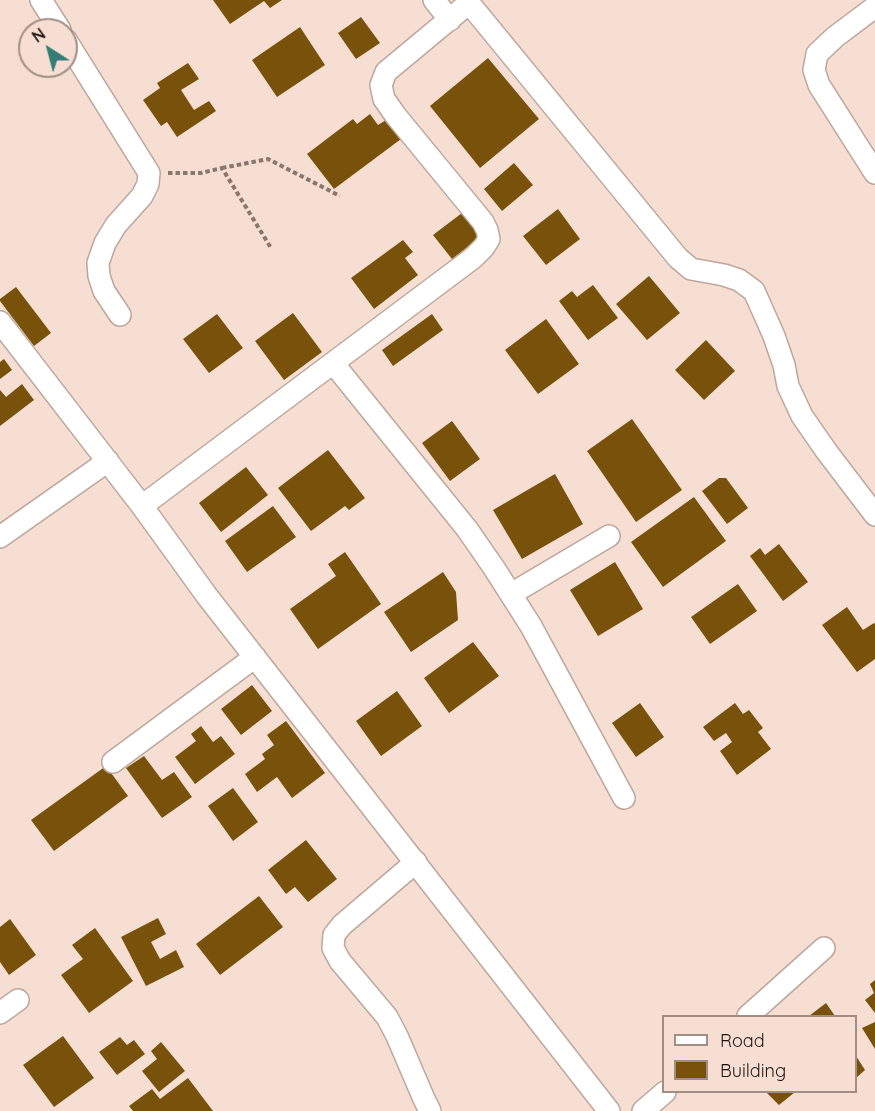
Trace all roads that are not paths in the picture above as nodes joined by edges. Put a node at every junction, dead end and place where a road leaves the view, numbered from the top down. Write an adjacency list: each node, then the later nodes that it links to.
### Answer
1 (41, 0): 5 (street)
2 (434, 0): 6 (street)
3 (471, 2): 6 (street); 14 (street)
4 (875, 7): 8 (street)
5 (52, 18)
6 (450, 21): 11 (street)
7 (78, 59): 9 (street)
8 (875, 173)
9 (120, 315)
10 (0, 322): 12 (street)
11 (333, 363): 13 (street); 17 (street)
12 (108, 461): 13 (street); 16 (street)
13 (142, 506): 18 (street)
14 (875, 515)
15 (609, 536): 17 (street)
16 (0, 537)
17 (511, 594): 20 (street)
18 (255, 657): 19 (street); 21 (street)
19 (113, 762)
20 (624, 798)
21 (416, 862): 27 (street); 28 (street)
22 (824, 948): 25 (street)
23 (18, 1000): 24 (street)
24 (0, 1013)
25 (750, 1015)
26 (664, 1093): 29 (street)
27 (430, 1111)
28 (609, 1111)
29 (643, 1111)

